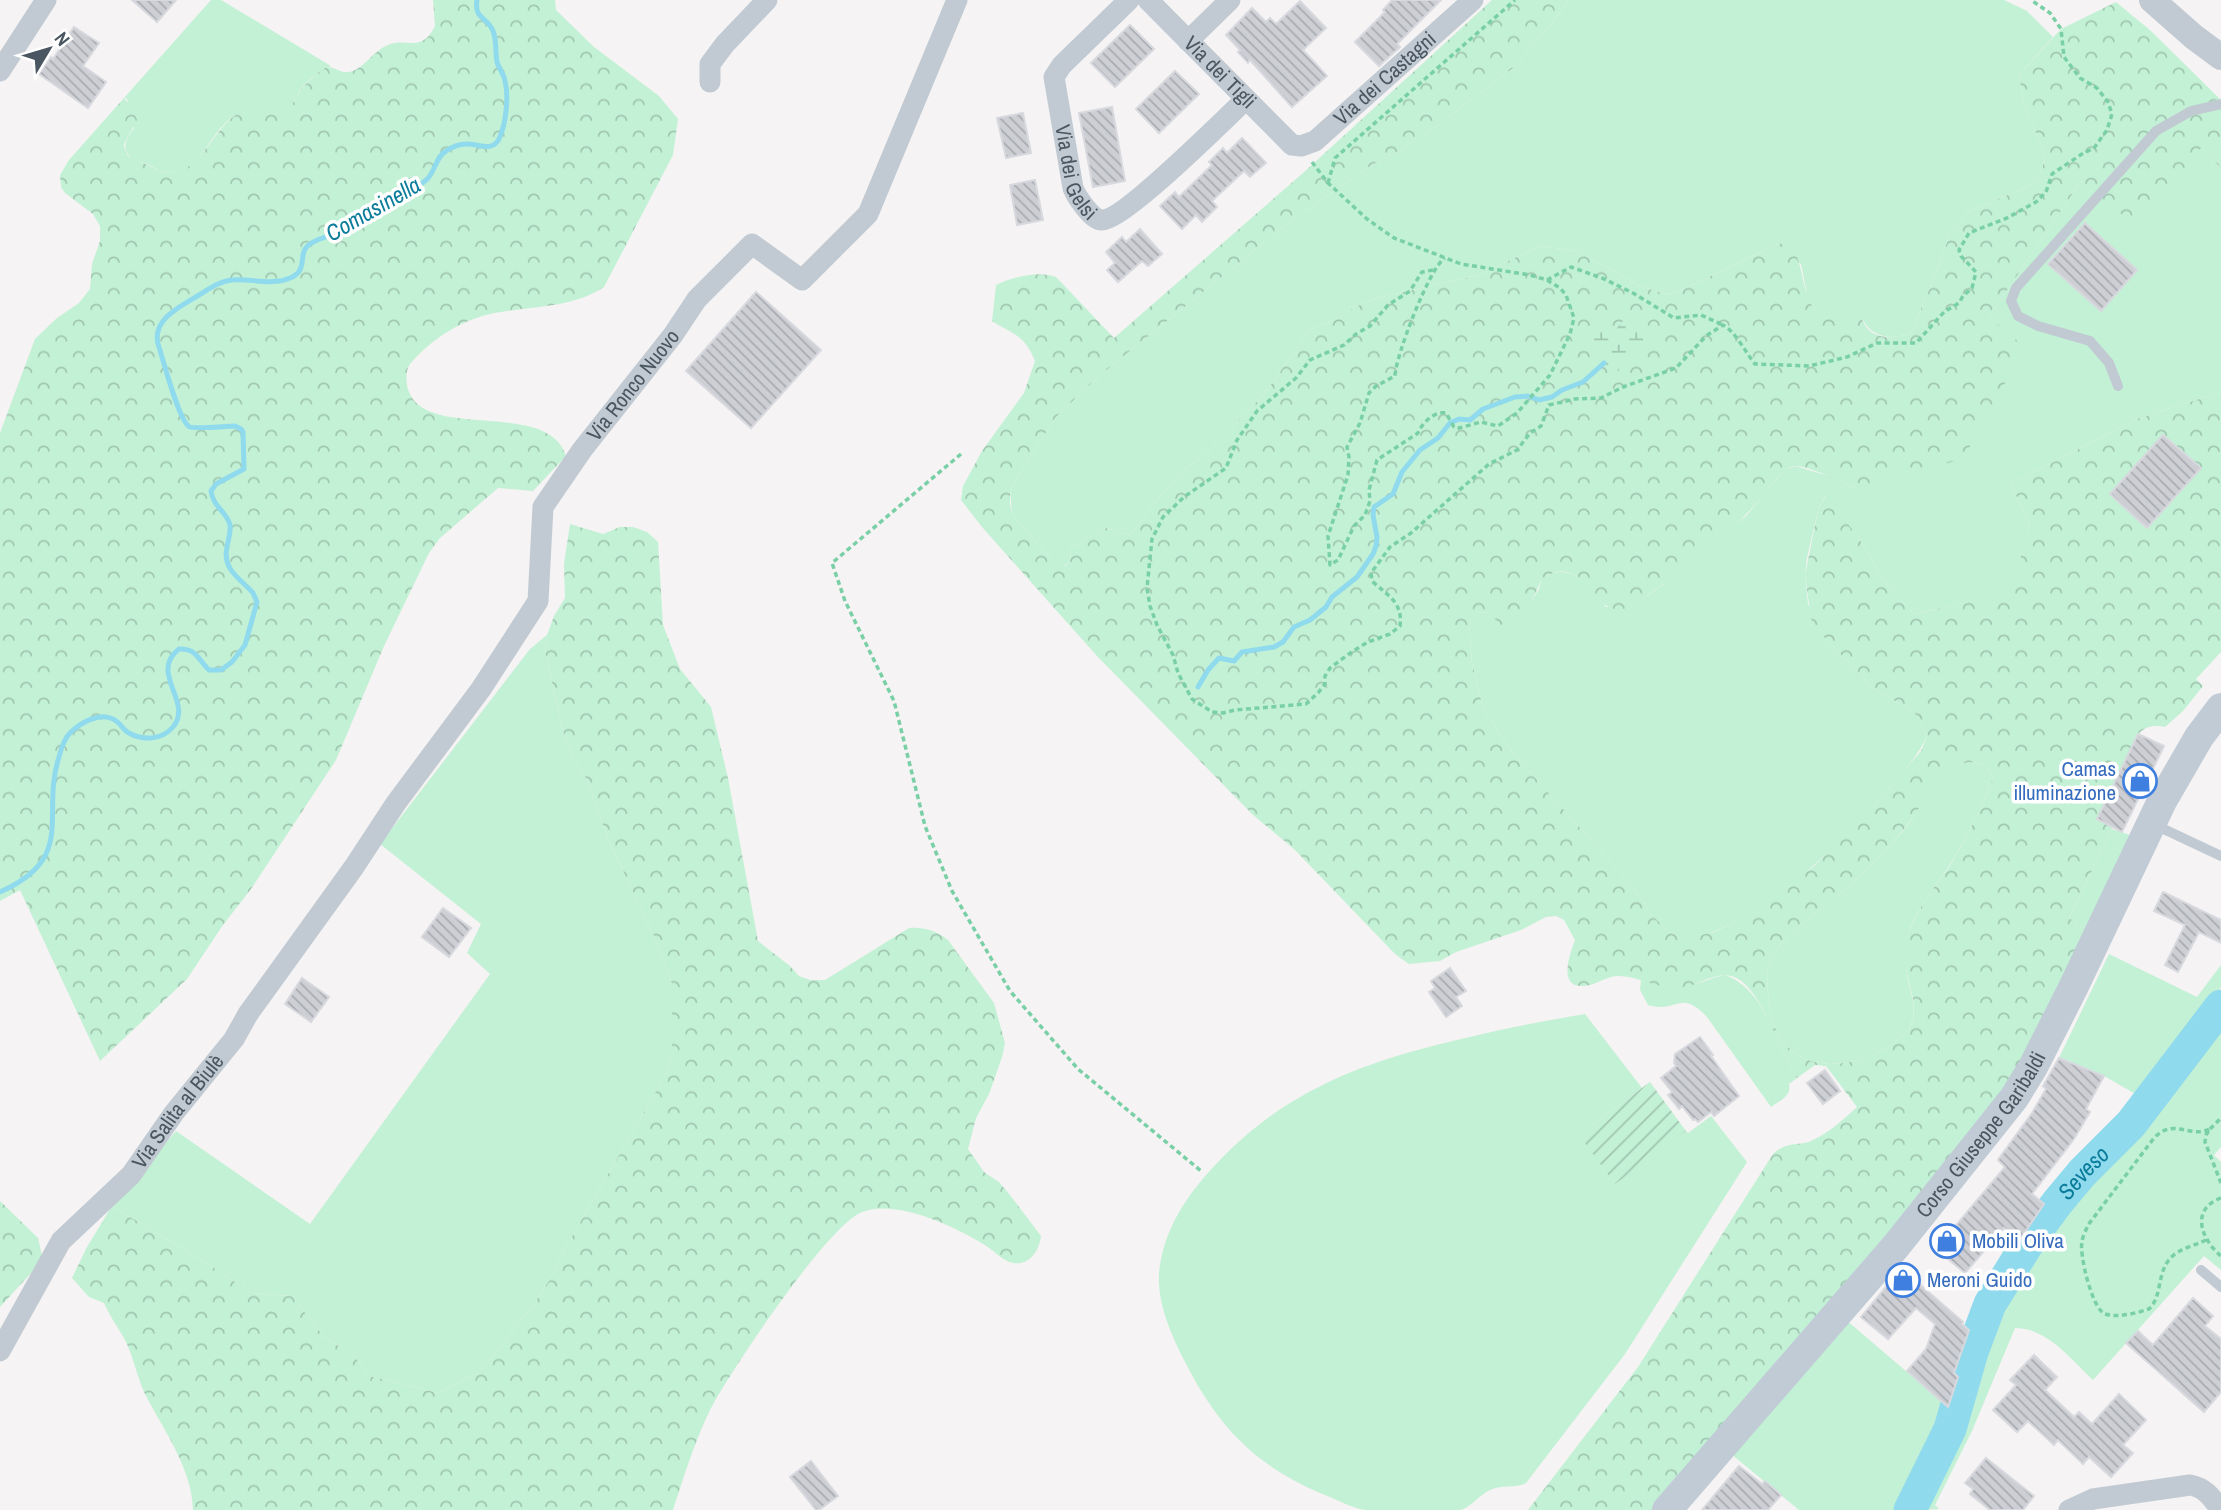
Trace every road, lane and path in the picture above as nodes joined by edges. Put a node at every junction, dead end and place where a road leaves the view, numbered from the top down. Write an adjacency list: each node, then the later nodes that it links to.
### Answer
1 (46, 0): 13 (street)
2 (767, 0): 14 (street)
3 (957, 0): 28 (street, Via Ronco Nuovo)
4 (1129, 0): 15 (street, Via dei Gelsi)
5 (1147, 0): 11 (street, Via dei Tigli)
6 (1230, 0): 11 (street)
7 (1473, 0): 17 (street, Via dei Castagni)
8 (1515, 0): 18 (path)
9 (2031, 0): 22 (path)
10 (2152, 0): 12 (street)
11 (1188, 41): 15 (street, Via dei Tigli)
12 (2221, 57)
13 (0, 71)
14 (710, 82)
15 (1246, 99): 17 (street, Via dei Tigli)
16 (2221, 104): 23 (lane)
17 (1297, 146): 18 (path)
18 (1328, 183): 19 (path)
19 (1445, 258): 20 (path); 21 (path)
20 (1433, 270): 21 (path); 22 (path)
21 (1547, 280): 22 (path)
22 (1723, 325)
23 (2118, 386)
24 (961, 454): 31 (path)
25 (2221, 708): 26 (main road, Corso Giuseppe Garibaldi)
26 (2151, 823): 27 (lane); 40 (main road, Corso Giuseppe Garibaldi)
27 (2221, 856)
28 (354, 867): 38 (street, Via Salita al Biulè)
29 (2221, 1118): 30 (path)
30 (2210, 1129): 32 (path); 34 (path)
31 (1201, 1171)
32 (2221, 1183)
33 (2221, 1198): 34 (path)
34 (2206, 1240): 35 (path)
35 (2221, 1256)
36 (2201, 1270): 37 (lane)
37 (2221, 1287)
38 (0, 1350)
39 (2213, 1502): 41 (street)
40 (1667, 1510)
41 (2069, 1510)

